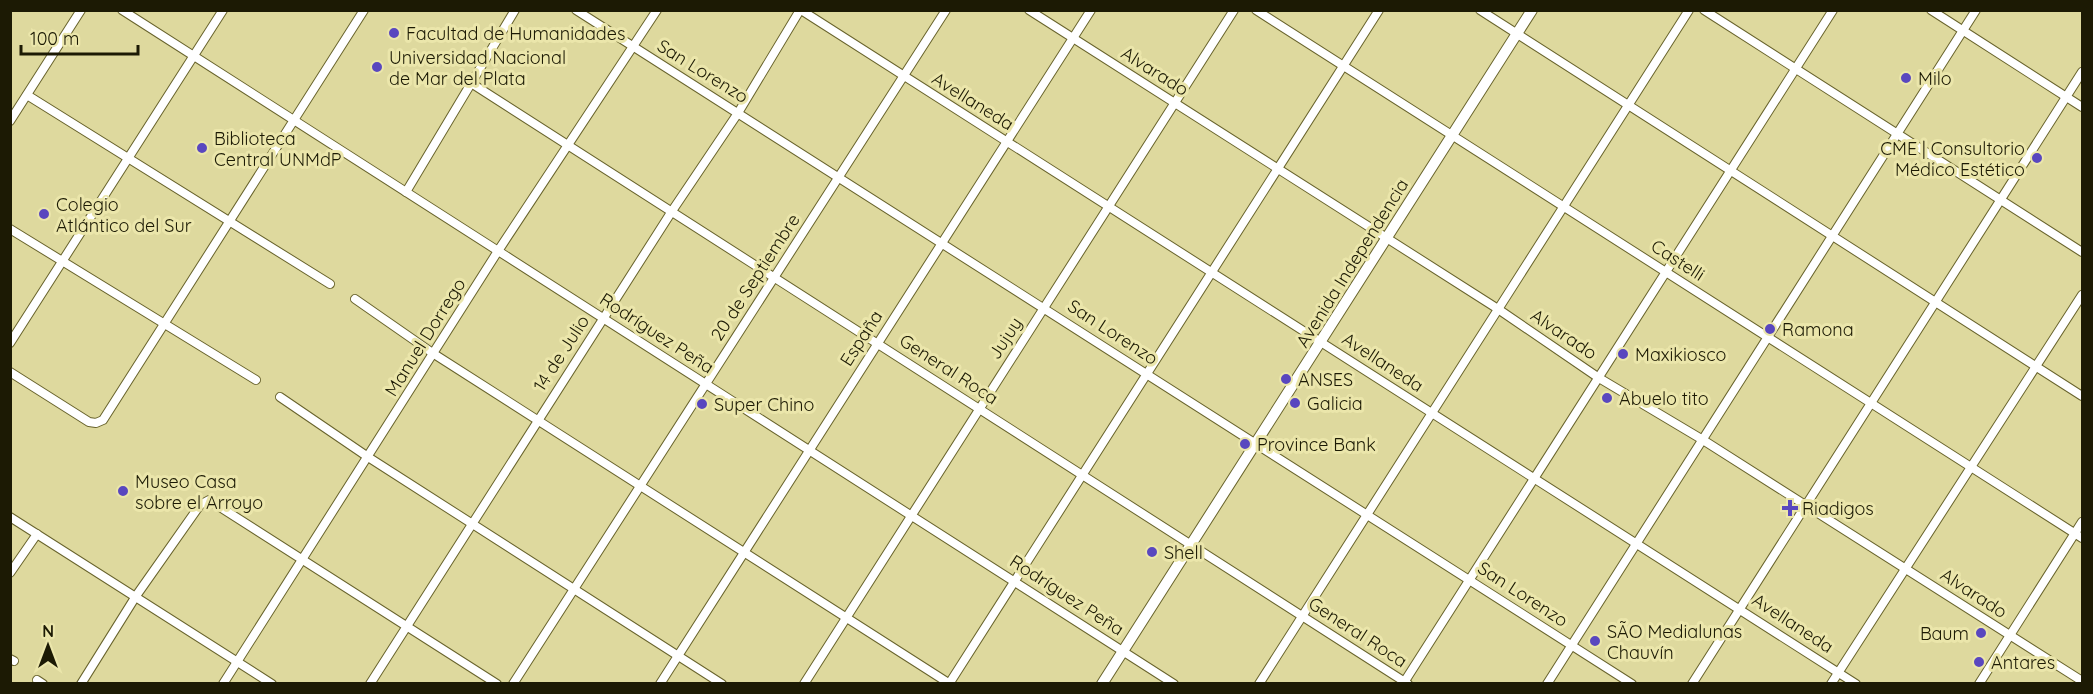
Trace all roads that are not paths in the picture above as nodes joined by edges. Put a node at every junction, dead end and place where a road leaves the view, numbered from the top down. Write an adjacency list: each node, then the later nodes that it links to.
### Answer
1 (81, 10): 32 (street)
2 (122, 10): 26 (street, Rodríguez Peña)
3 (223, 10): 26 (street)
4 (515, 10): 31 (street)
5 (576, 10): 25 (street, San Lorenzo)
6 (657, 10): 25 (street, Manuel Dorrego)
7 (800, 10): 30 (street, Avellaneda); 37 (street, 14 de Julio)
8 (946, 10): 30 (street, 20 de Septiembre)
9 (1029, 10): 24 (street, Alvarado)
10 (1091, 10): 24 (street, España)
11 (1234, 10): 34 (street, Jujuy)
12 (1256, 10): 27 (street, Castelli)
13 (1379, 10): 27 (street)
14 (1480, 10): 23 (street)
15 (1532, 10): 23 (main road, Avenida Independencia)
16 (1689, 10): 35 (street)
17 (1704, 10): 28 (street)
18 (1833, 10): 28 (street)
19 (1931, 10): 22 (street)
20 (1976, 10): 22 (street)
21 (361, 12): 38 (street)
22 (1963, 31): 33 (street); 40 (street)
23 (1517, 34): 35 (street); 41 (main road, Avenida Independencia)
24 (1073, 39): 34 (street, Alvarado); 42 (street, España)
25 (635, 48): 37 (street, San Lorenzo); 43 (street, Manuel Dorrego)
26 (194, 57): 38 (street, Rodríguez Peña); 44 (street)
27 (1343, 66): 41 (street, Castelli); 45 (street)
28 (1796, 69): 40 (street); 46 (street)
29 (2082, 72): 33 (street)
30 (904, 76): 42 (street, Avellaneda); 47 (street, 20 de Septiembre)
31 (471, 83): 43 (street, General Roca); 48 (street)
32 (27, 95): 39 (street); 44 (street)
33 (2067, 97): 36 (street); 49 (street)
34 (1175, 103): 45 (street, Alvarado); 50 (street, Jujuy)
35 (1628, 105): 46 (street); 51 (street)
36 (2082, 107)
37 (738, 113): 47 (street, San Lorenzo); 52 (street, 14 de Julio)
38 (294, 120): 48 (street, Rodríguez Peña); 53 (street)
39 (10, 121)
40 (1898, 134): 49 (street); 55 (street)
41 (1452, 136): 51 (street, Castelli); 56 (main road, Avenida Independencia)
42 (1007, 141): 50 (street, Avellaneda); 57 (street, España)
43 (570, 147): 52 (street, General Roca); 58 (street, Manuel Dorrego)
44 (129, 158): 53 (street); 60 (street)
45 (1277, 169): 56 (street, Alvarado); 61 (street)
46 (1731, 171): 55 (street); 62 (street)
47 (840, 177): 57 (street, San Lorenzo); 63 (street, 20 de Septiembre)
48 (406, 192): 58 (street, Rodríguez Peña)
49 (2001, 200): 59 (street); 67 (street)
50 (1109, 206): 61 (street, Avellaneda); 68 (street, Jujuy)
51 (1564, 207): 62 (street, Castelli); 69 (street)
52 (672, 211): 63 (street, General Roca); 70 (street, 14 de Julio)
53 (229, 222): 64 (street); 71 (street)
54 (10, 229): 60 (street)
55 (1833, 236): 67 (street); 72 (street)
56 (1387, 238): 69 (street, Alvarado); 73 (main road, Avenida Independencia)
57 (942, 242): 68 (street, San Lorenzo); 75 (street, España)
58 (498, 251): 70 (street, Rodríguez Peña); 76 (street, Manuel Dorrego)
59 (2082, 252)
60 (62, 262): 71 (street); 74 (street)
61 (1212, 272): 73 (street, Avellaneda); 79 (street)
62 (1666, 272): 72 (street, Castelli); 80 (street)
63 (774, 277): 75 (street, General Roca); 82 (street, 20 de Septiembre)
64 (330, 284)
65 (2082, 295): 77 (street)
66 (355, 300): 76 (street)
67 (1936, 302): 77 (street); 85 (street)
68 (1044, 308): 79 (street, San Lorenzo); 86 (street, Jujuy)
69 (1498, 309): 80 (street, Alvarado); 87 (street)
70 (603, 318): 82 (street, Rodríguez Peña); 88 (street, 14 de Julio)
71 (165, 324): 78 (street); 81 (street)
72 (1768, 337): 85 (street, Castelli); 89 (street)
73 (1322, 342): 87 (street, Avellaneda); 90 (main road, Avenida Independencia)
74 (10, 343)
75 (878, 343): 86 (street, General Roca); 91 (street, España)
76 (434, 354): 88 (street); 92 (street, Manuel Dorrego)
77 (2037, 367): 83 (street); 93 (street)
78 (10, 372)
79 (1147, 373): 90 (street, San Lorenzo); 94 (street)
80 (1599, 378): 89 (street, Alvarado); 95 (street)
81 (255, 380)
82 (705, 384): 91 (street, Rodríguez Peña); 96 (street, 20 de Septiembre)
83 (2082, 396)
84 (280, 397): 92 (street)
85 (1871, 403): 93 (street, Castelli); 97 (street)
86 (980, 409): 94 (street, General Roca); 99 (street, Jujuy)
87 (1432, 412): 95 (street, Avellaneda); 98 (street)
88 (538, 420): 96 (street); 102 (street, 14 de Julio)
89 (1703, 440): 97 (street, Alvarado); 105 (street)
90 (1255, 443): 98 (street, San Lorenzo); 106 (main road, Avenida Independencia)
91 (809, 450): 99 (street, Rodríguez Peña); 107 (street, España)
92 (368, 457): 102 (street); 108 (street, Manuel Dorrego)
93 (1972, 468): 104 (street, Castelli); 109 (street)
94 (1082, 475): 106 (street, General Roca); 112 (street)
95 (1535, 478): 105 (street, Avellaneda); 111 (street)
96 (640, 486): 107 (street); 113 (street, 20 de Septiembre)
97 (1806, 505): 109 (street, Alvarado); 115 (street)
98 (1367, 514): 111 (street, San Lorenzo); 116 (street)
99 (911, 515): 112 (street, Rodríguez Peña); 117 (street, Jujuy)
100 (10, 517): 103 (street)
101 (2082, 522): 104 (street)
102 (472, 524): 113 (street); 118 (street, 14 de Julio)
103 (37, 534): 110 (street); 114 (street)
104 (2079, 536): 119 (street)
105 (1636, 543): 115 (street, Avellaneda); 120 (street)
106 (1190, 544): 116 (street, General Roca); 121 (main road, Avenida Independencia)
107 (744, 552): 117 (street); 122 (street, España)
108 (303, 559): 114 (street); 118 (street); 123 (street, Manuel Dorrego)
109 (1905, 568): 119 (street, Alvarado); 124 (street)
110 (10, 573)
111 (1470, 579): 120 (street, San Lorenzo); 127 (street)
112 (1014, 581): 121 (street, Rodríguez Peña); 126 (street)
113 (574, 589): 122 (street); 133 (street, 20 de Septiembre)
114 (135, 596): 123 (street); 128 (street)
115 (1739, 609): 124 (street, Avellaneda); 142 (street)
116 (1302, 616): 127 (street, General Roca); 139 (street)
117 (846, 617): 126 (street); 136 (street, Jujuy)
118 (407, 626): 131 (street, 14 de Julio); 132 (street)
119 (2010, 636): 125 (street, Alvarado); 145 (street)
120 (1572, 645): 140 (street); 141 (street, San Lorenzo)
121 (1123, 651): 137 (main road, Avenida Independencia); 138 (street, Rodríguez Peña)
122 (678, 655): 134 (street, España); 135 (street)
123 (237, 661): 129 (street, Manuel Dorrego); 130 (street)
124 (1838, 672): 143 (street); 144 (street, Avellaneda)
125 (2082, 681)
126 (949, 683)
127 (1405, 683)
128 (81, 684)
129 (223, 684)
130 (272, 684)
131 (370, 684)
132 (497, 684)
133 (513, 684)
134 (660, 684)
135 (722, 684)
136 (804, 684)
137 (1102, 684)
138 (1174, 684)
139 (1259, 684)
140 (1547, 684)
141 (1632, 684)
142 (1692, 684)
143 (1831, 684)
144 (1856, 684)
145 (1979, 684)

